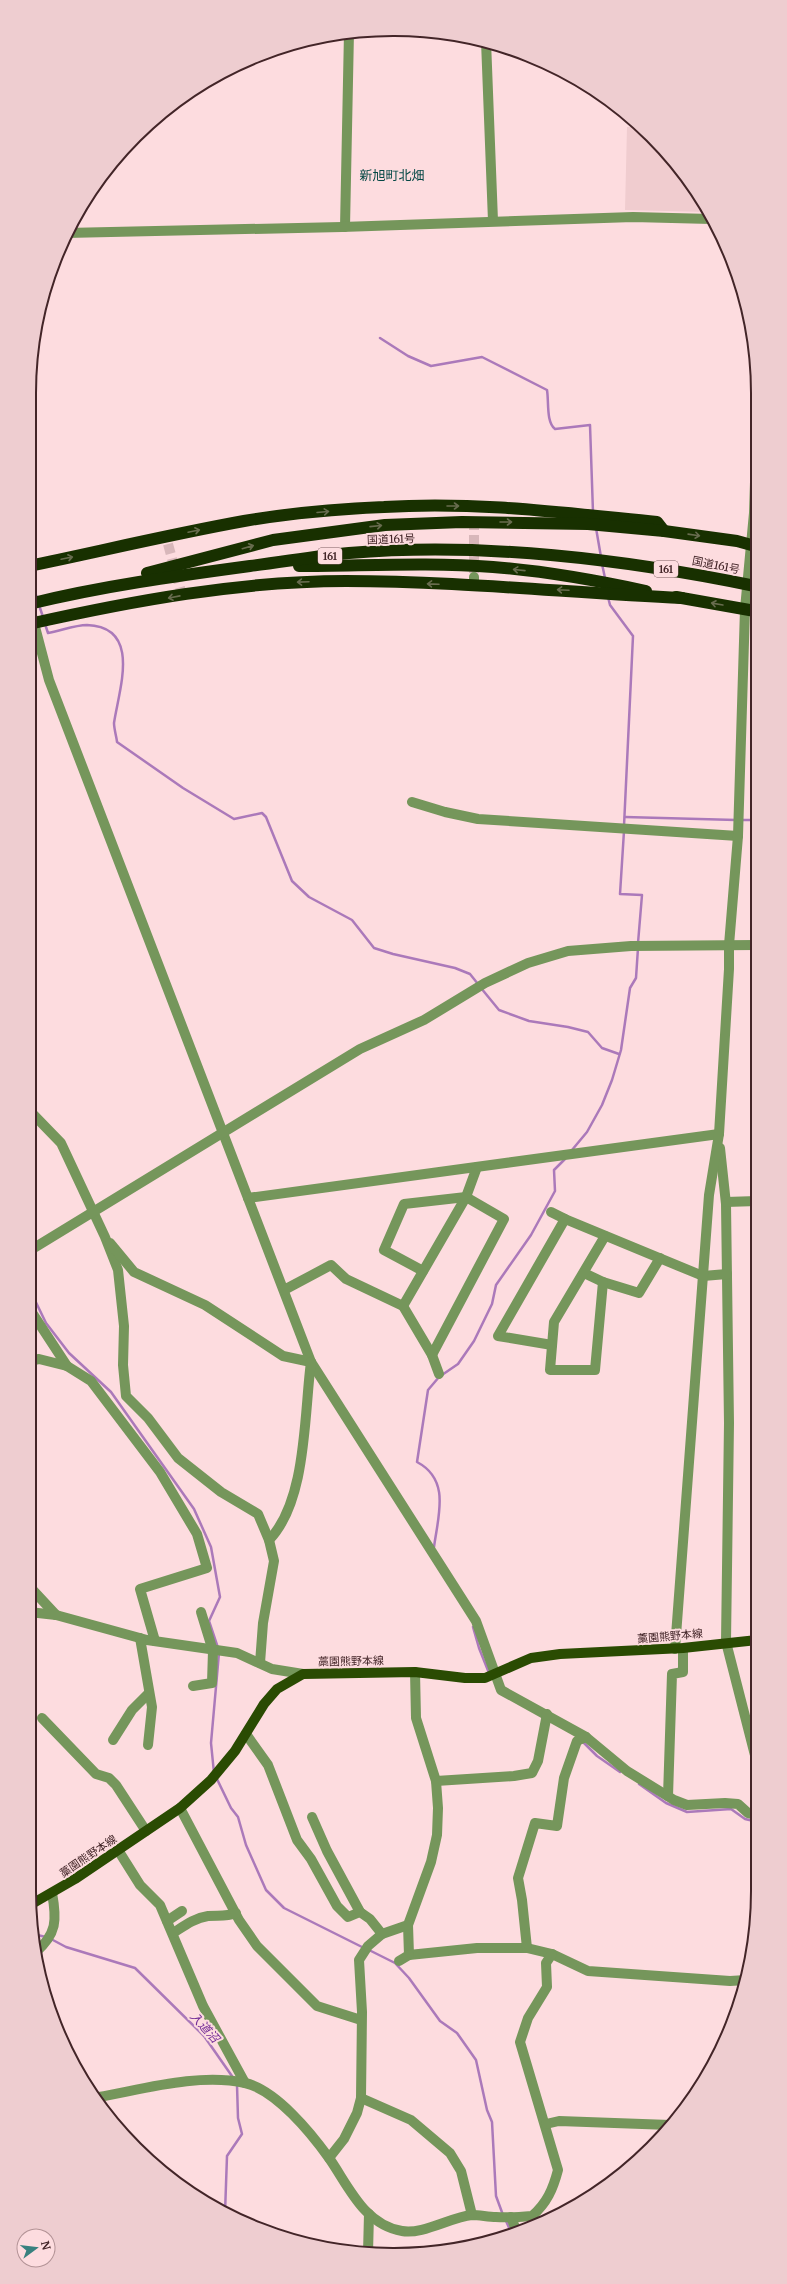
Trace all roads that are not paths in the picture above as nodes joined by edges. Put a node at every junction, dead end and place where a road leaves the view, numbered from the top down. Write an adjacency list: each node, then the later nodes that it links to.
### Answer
1 (348, 39): 5 (street)
2 (486, 48): 4 (street)
3 (705, 219): 4 (street)
4 (493, 221): 5 (street)
5 (345, 227): 6 (street)
6 (74, 233)
7 (474, 506): 8 (street); 9 (highway); 11 (highway, one-way to 7)
8 (474, 520)
9 (593, 520): 10 (highway, one-way to 10); 14 (highway, one-way to 9)
10 (751, 546)
11 (36, 565)
12 (248, 567): 14 (highway, 国道161号 / 161); 15 (highway, 国道161号 / 161); 16 (highway, one-way to 12)
13 (751, 578): 18 (street)
14 (116, 584): 17 (highway, 国道161号 / 161)
15 (751, 585)
16 (607, 588): 18 (highway, one-way to 16); 19 (highway, one-way to 19)
17 (36, 602)
18 (750, 610): 22 (street)
19 (36, 623)
20 (36, 637): 26 (street)
21 (412, 802): 22 (street)
22 (738, 831): 23 (street)
23 (728, 945): 24 (street); 26 (street); 27 (street)
24 (751, 945)
25 (36, 1117): 33 (street)
26 (223, 1131): 30 (street); 33 (street)
27 (719, 1134): 28 (street); 32 (street); 43 (street)
28 (477, 1167): 29 (street); 30 (street)
29 (466, 1197): 40 (street); 40 (street); 49 (street)
30 (248, 1198): 45 (street)
31 (751, 1201): 32 (street)
32 (726, 1202): 42 (street)
33 (92, 1211): 37 (street); 38 (street)
34 (551, 1212): 35 (street)
35 (565, 1219): 36 (street); 48 (street)
36 (605, 1236): 39 (street); 41 (street)
37 (105, 1237): 51 (street); 54 (street)
38 (36, 1247)
39 (660, 1258): 43 (street); 44 (street)
40 (423, 1271): 46 (street)
41 (584, 1274): 44 (street); 48 (street)
42 (727, 1274): 43 (street); 64 (street)
43 (703, 1276): 65 (street)
44 (603, 1282): 48 (street)
45 (284, 1290): 46 (street); 51 (street)
46 (403, 1306): 49 (street)
47 (36, 1319): 52 (street)
48 (552, 1345)
49 (432, 1354): 53 (street)
50 (36, 1360): 52 (street)
51 (311, 1362): 56 (street); 70 (street)
52 (67, 1366): 55 (street)
53 (439, 1374)
54 (124, 1398): 55 (street); 56 (street)
55 (114, 1410): 63 (street)
56 (269, 1540): 67 (street)
57 (36, 1594): 60 (street)
58 (201, 1612): 66 (street)
59 (36, 1613): 60 (street)
60 (56, 1615): 61 (street)
61 (140, 1638): 63 (street); 72 (street)
62 (751, 1640): 64 (main road, 藁園熊野本線)
63 (155, 1641): 66 (street)
64 (726, 1642): 65 (main road, 藁園熊野本線); 78 (street)
65 (679, 1649): 70 (main road, 藁園熊野本線); 81 (street)
66 (213, 1651): 67 (street); 71 (street)
67 (260, 1663): 69 (street)
68 (415, 1672): 69 (main road, 藁園熊野本線); 70 (main road, 藁園熊野本線); 80 (street)
69 (303, 1674): 75 (main road, 藁園熊野本線)
70 (495, 1674): 74 (street)
71 (193, 1686)
72 (149, 1693): 77 (street); 79 (street)
73 (42, 1718): 85 (street)
74 (546, 1718): 76 (street); 80 (street)
75 (246, 1734): 82 (main road, 藁園熊野本線); 88 (street)
76 (582, 1738): 81 (street); 99 (street)
77 (113, 1740)
78 (751, 1740)
79 (148, 1745)
80 (436, 1780): 95 (street)
81 (668, 1796): 83 (street)
82 (180, 1808): 85 (main road, 藁園熊野本線); 93 (street)
83 (751, 1814)
84 (312, 1817): 87 (street)
85 (146, 1831): 86 (main road, 藁園熊野本線)
86 (118, 1850): 89 (main road, 藁園熊野本線); 94 (street)
87 (327, 1851): 88 (street); 92 (street)
88 (311, 1859): 92 (street)
89 (52, 1893): 90 (main road, 藁園熊野本線); 98 (street)
90 (36, 1901)
91 (182, 1912): 94 (street)
92 (360, 1912): 97 (street)
93 (236, 1913): 96 (street); 104 (street)
94 (167, 1921): 96 (street)
95 (408, 1926): 97 (street); 101 (street)
96 (173, 1933): 105 (street)
97 (382, 1934): 104 (street)
98 (41, 1947)
99 (527, 1948): 100 (street); 101 (street)
100 (552, 1954): 103 (street); 108 (street)
101 (409, 1955): 102 (street)
102 (399, 1961)
103 (740, 1980)
104 (361, 2020): 107 (street)
105 (244, 2083): 106 (street); 110 (street)
106 (101, 2096)
107 (361, 2098): 110 (street); 112 (street)
108 (546, 2124): 109 (street); 113 (street)
109 (663, 2125)
110 (329, 2158): 111 (street)
111 (369, 2214): 112 (street); 115 (street)
112 (472, 2215): 113 (street)
113 (510, 2217): 114 (street)
114 (514, 2227)
115 (368, 2247)

